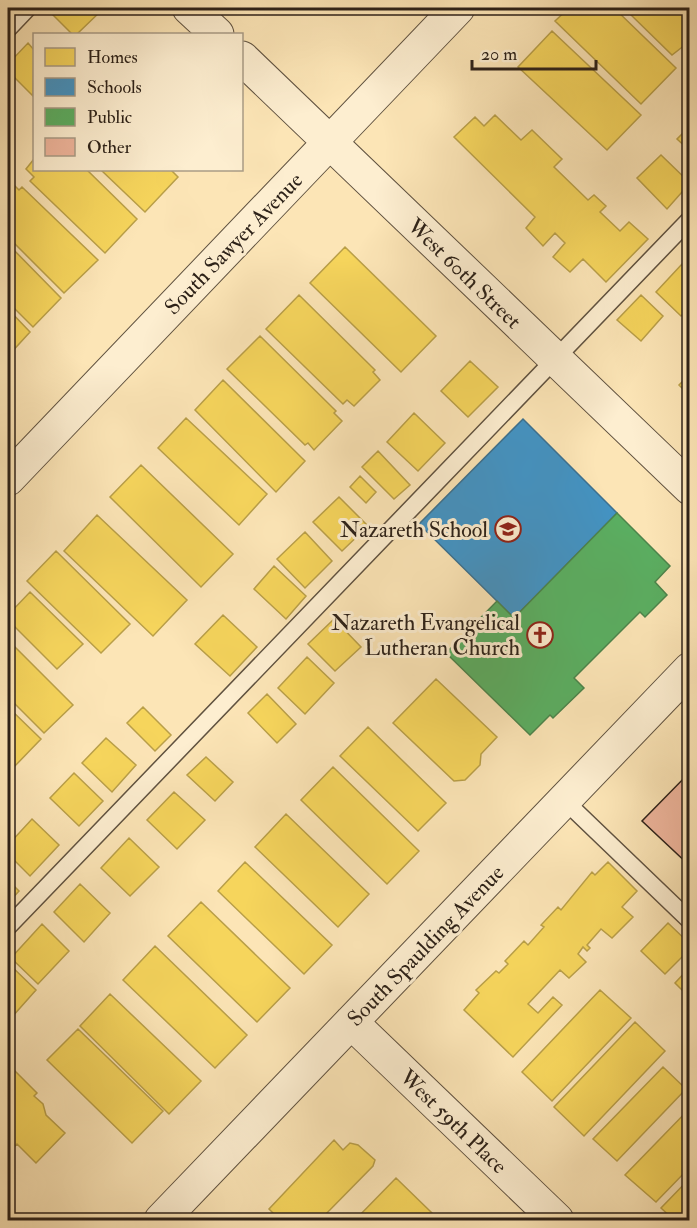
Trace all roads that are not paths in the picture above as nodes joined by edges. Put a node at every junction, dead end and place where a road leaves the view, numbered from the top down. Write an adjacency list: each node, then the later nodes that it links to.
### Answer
1 (28, 8): 4 (lane)
2 (189, 8): 5 (street)
3 (458, 8): 7 (street, South Sawyer Avenue)
4 (8, 29)
5 (216, 33)
6 (243, 59): 7 (street, West 60th Street)
7 (329, 142): 9 (street, West 60th Street); 10 (street, South Sawyer Avenue)
8 (690, 219): 9 (lane)
9 (556, 359): 11 (street, West 60th Street); 15 (lane)
10 (8, 478)
11 (690, 488)
12 (690, 669): 13 (street, South Spaulding Avenue)
13 (564, 800): 14 (lane); 16 (street, South Spaulding Avenue)
14 (690, 921)
15 (8, 927)
16 (351, 1022): 17 (street, South Spaulding Avenue); 18 (street, West 59th Place)
17 (161, 1221)
18 (557, 1221)

